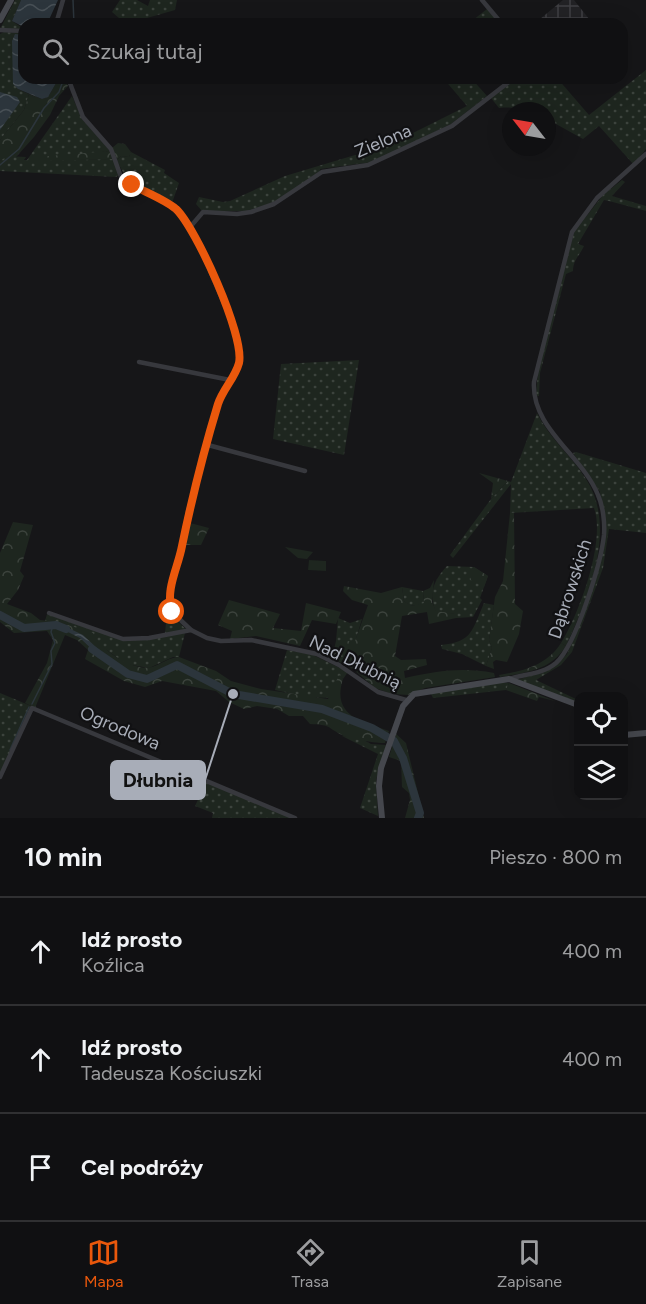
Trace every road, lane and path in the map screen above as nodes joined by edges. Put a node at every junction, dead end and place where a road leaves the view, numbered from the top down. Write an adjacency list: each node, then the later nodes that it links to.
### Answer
1 (11, 0): 6 (street)
2 (63, 0): 4 (street)
3 (482, 0): 5 (street)
4 (58, 18)
5 (497, 18)
6 (0, 20)
7 (0, 30): 8 (street)
8 (18, 31)
9 (70, 84): 12 (street)
10 (506, 84): 12 (street, Zielona)
11 (646, 154): 19 (street, Dąbrowskich)
12 (190, 226): 14 (street)
13 (139, 362): 14 (street)
14 (230, 380): 15 (street)
15 (208, 445): 16 (street); 18 (street)
16 (305, 471)
17 (49, 613): 18 (street)
18 (191, 630): 20 (street, Nad Dłubnią)
19 (509, 679): 20 (street, Dąbrowskich); 21 (street)
20 (406, 700): 26 (street)
21 (574, 703)
22 (646, 734): 23 (street)
23 (628, 736)
24 (0, 777): 25 (street, Ogrodowa)
25 (295, 818)
26 (382, 818)

